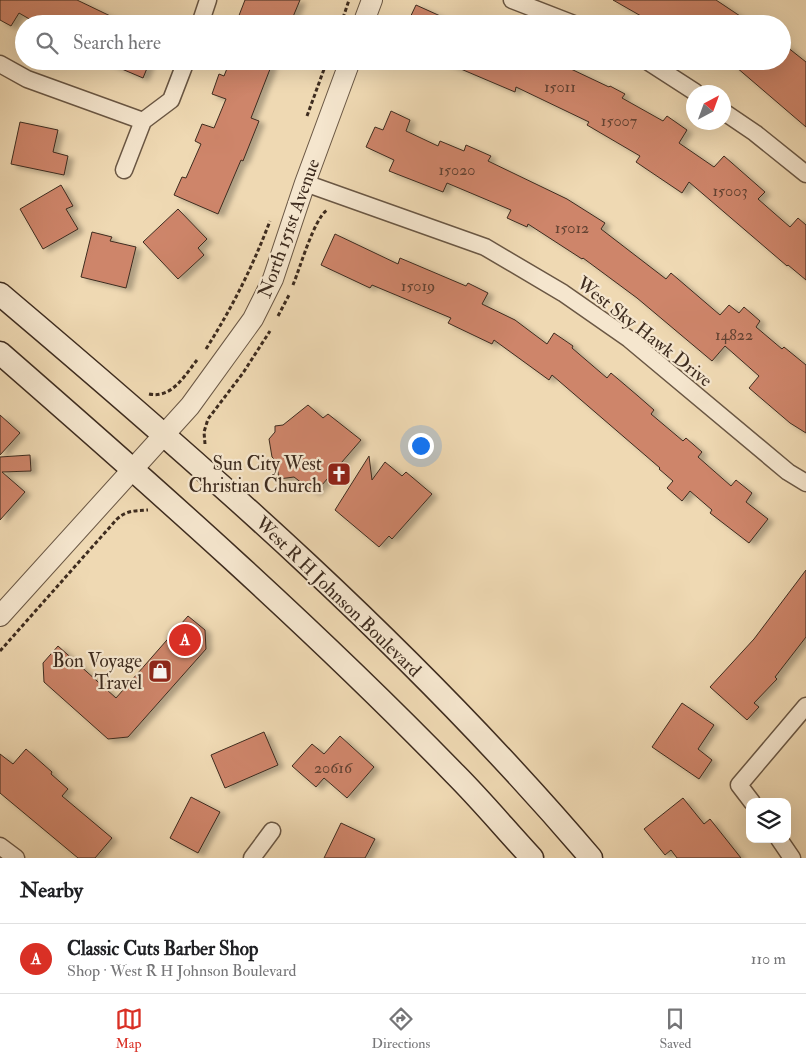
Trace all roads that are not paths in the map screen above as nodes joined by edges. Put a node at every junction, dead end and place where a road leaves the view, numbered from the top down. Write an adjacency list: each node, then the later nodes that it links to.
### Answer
1 (208, 0): 4 (street)
2 (372, 0): 5 (street)
3 (512, 0): 6 (street)
4 (203, 15)
5 (366, 15)
6 (551, 15)
7 (0, 64): 13 (street)
8 (183, 70): 13 (street)
9 (347, 70): 16 (street, North 151st Avenue)
10 (661, 70): 11 (street)
11 (686, 87)
12 (731, 117): 15 (street)
13 (143, 121): 14 (street)
14 (124, 170)
15 (806, 174)
16 (305, 183): 19 (street, North 151st Avenue); 21 (street, West Sky Hawk Drive)
17 (0, 294): 19 (main road, West R H Johnson Boulevard)
18 (0, 353): 20 (main road)
19 (164, 434): 20 (street, North 151st Avenue); 31 (main road, West R H Johnson Boulevard)
20 (140, 461): 22 (street, North 151st Avenue); 30 (main road)
21 (806, 483)
22 (0, 616)
23 (806, 706): 24 (street)
24 (749, 798)
25 (272, 831): 29 (street)
26 (781, 843): 32 (street)
27 (0, 846): 28 (street)
28 (16, 858)
29 (252, 858)
30 (532, 858)
31 (591, 858)
32 (792, 858)

